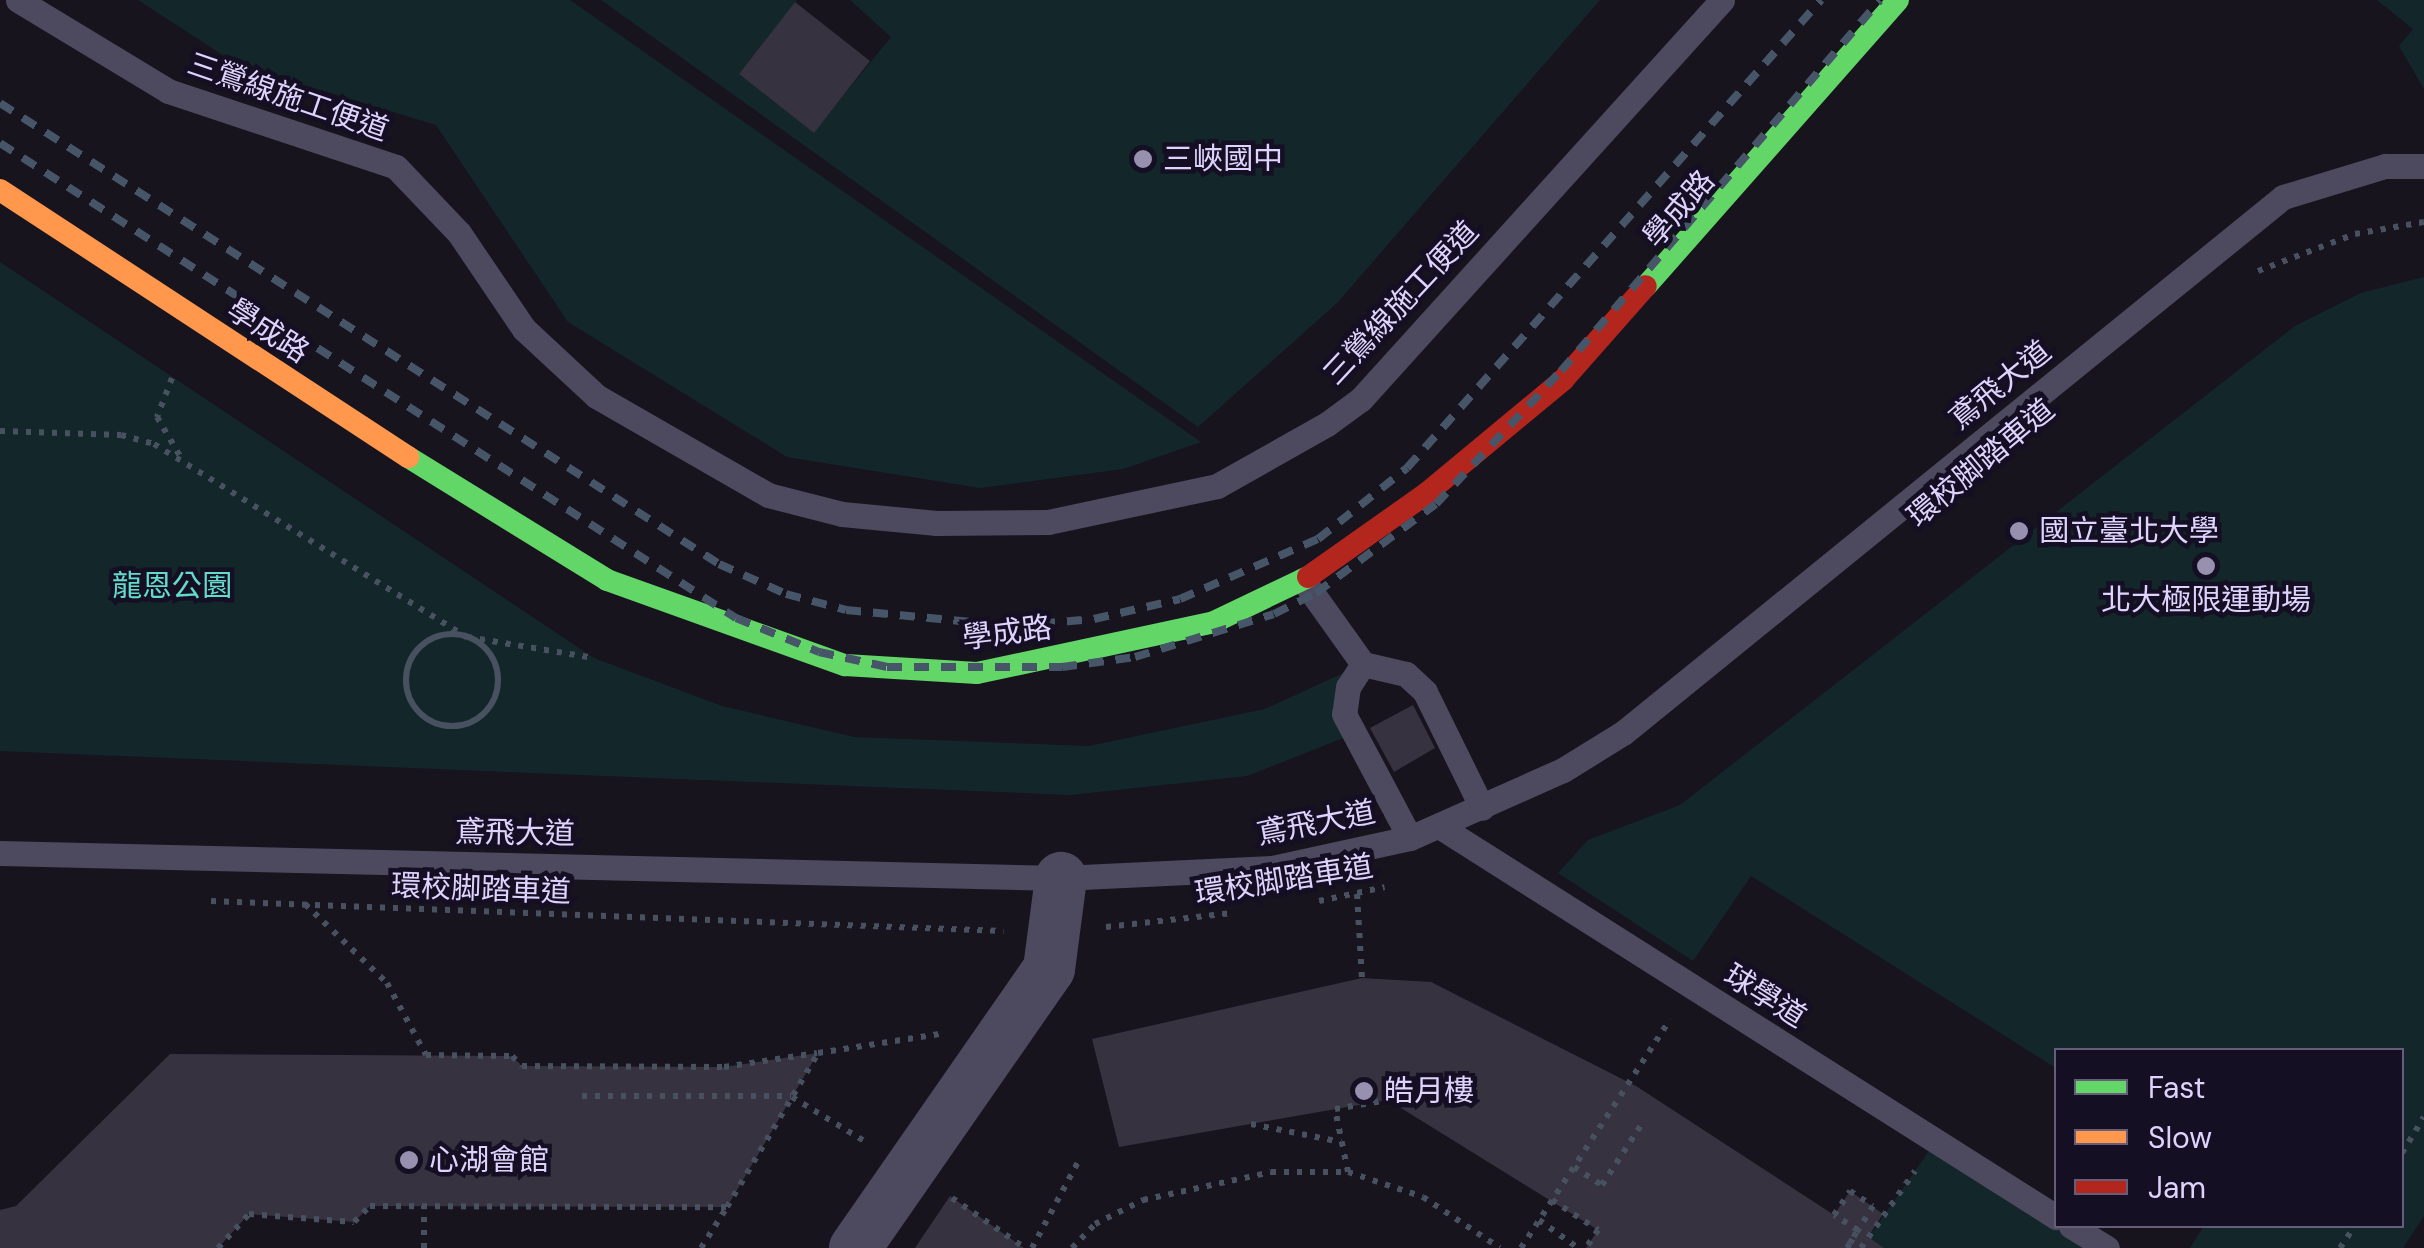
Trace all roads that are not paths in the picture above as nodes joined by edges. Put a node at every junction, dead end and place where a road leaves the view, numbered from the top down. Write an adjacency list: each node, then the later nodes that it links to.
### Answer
1 (18, 0): 2 (lane, 三鶯線施工便道)
2 (1722, 0)
3 (1898, 0): 6 (street, 學成路)
4 (2424, 166): 8 (lane, 鳶飛大道)
5 (0, 190): 6 (street, 學成路)
6 (1303, 580): 7 (lane)
7 (1363, 664): 8 (lane); 10 (lane)
8 (1482, 808): 9 (lane, 鳶飛大道)
9 (1442, 828): 10 (lane, 鳶飛大道); 13 (lane, 球學道)
10 (1410, 838): 12 (lane, 鳶飛大道)
11 (0, 853): 12 (lane, 鳶飛大道)
12 (1061, 878): 15 (street)
13 (2054, 1215)
14 (2074, 1228): 16 (lane)
15 (855, 1248)
16 (2106, 1248)

